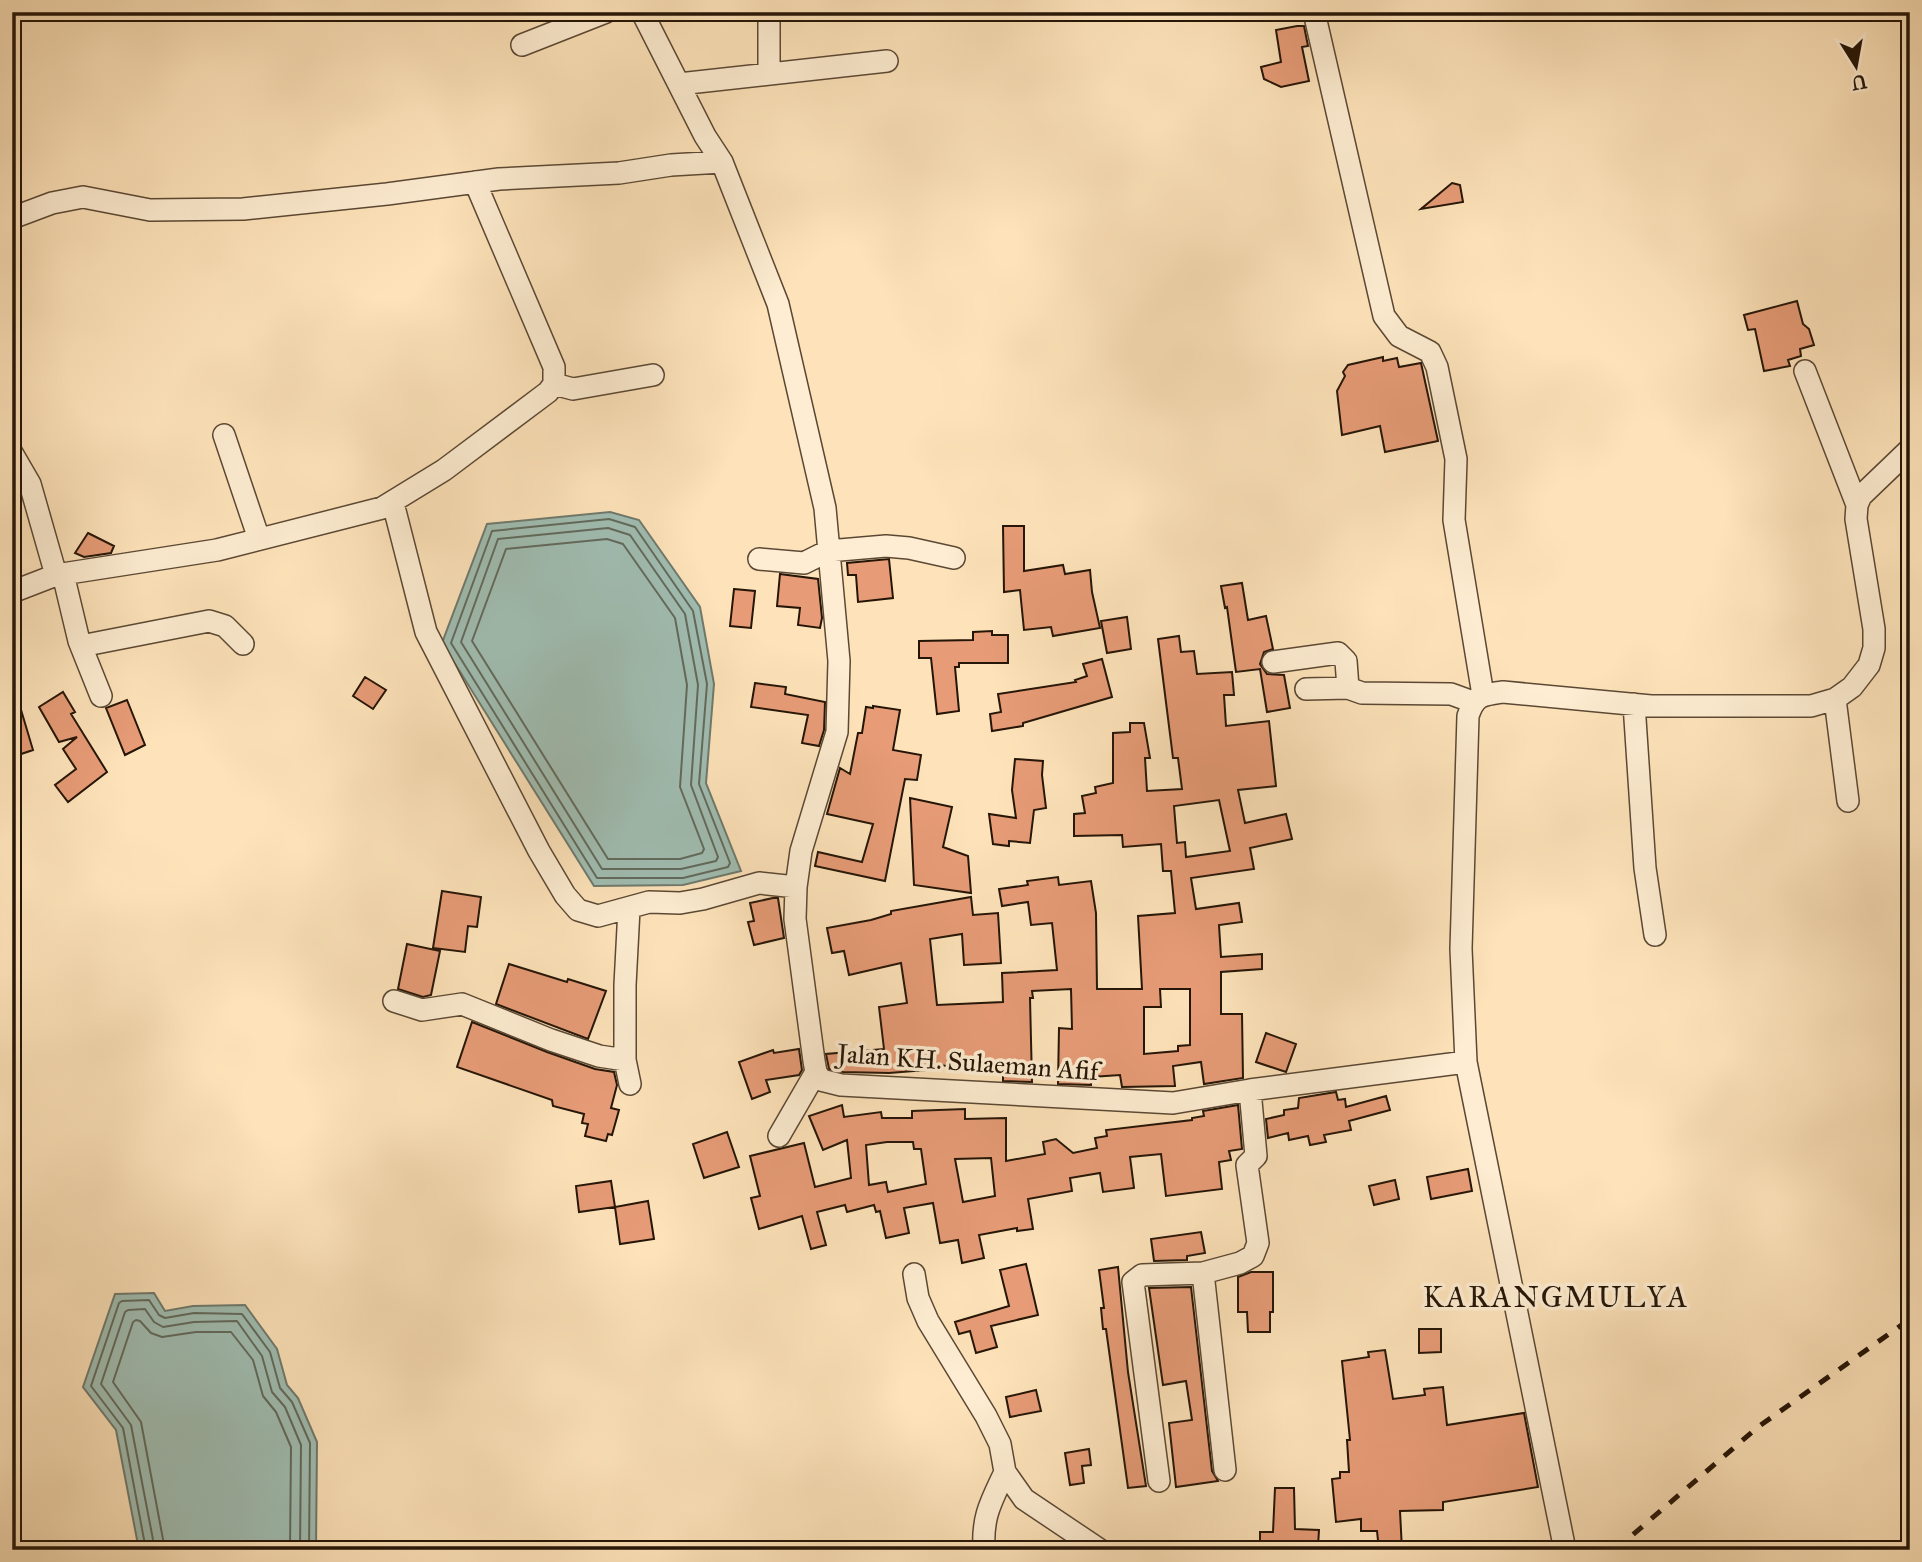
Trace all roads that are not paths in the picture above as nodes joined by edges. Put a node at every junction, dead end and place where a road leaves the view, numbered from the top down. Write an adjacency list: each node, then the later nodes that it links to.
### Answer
1 (606, 12): 5 (street)
2 (642, 12): 8 (street, Jalan KH. Sulaeman Afif)
3 (769, 12): 7 (street)
4 (1314, 12): 32 (street)
5 (522, 46)
6 (887, 61): 7 (street)
7 (769, 74): 8 (street)
8 (679, 84): 9 (street, Jalan KH. Sulaeman Afif)
9 (722, 162): 10 (street); 21 (street, Jalan KH. Sulaeman Afif)
10 (475, 182): 11 (street); 14 (street)
11 (12, 218)
12 (1805, 370): 19 (street)
13 (653, 375): 14 (street)
14 (554, 384): 18 (street)
15 (224, 435): 20 (street)
16 (1910, 449): 19 (street)
17 (13, 454): 24 (street)
18 (393, 503): 20 (street); 37 (street)
19 (1857, 505): 33 (street)
20 (259, 539): 24 (street)
21 (828, 551): 22 (street); 23 (street); 36 (street, Jalan KH. Sulaeman Afif)
22 (954, 558)
23 (760, 559)
24 (59, 575): 25 (street); 27 (street)
25 (12, 592)
26 (243, 644): 27 (street)
27 (81, 646): 31 (street)
28 (1273, 662): 29 (street)
29 (1348, 688): 30 (street); 32 (street)
30 (1306, 689)
31 (102, 696)
32 (1478, 699): 34 (street); 41 (street)
33 (1835, 699): 34 (street); 35 (street)
34 (1634, 704): 38 (street)
35 (1848, 801)
36 (796, 887): 37 (street); 42 (street, Jalan KH. Sulaeman Afif)
37 (629, 909): 40 (street)
38 (1656, 935)
39 (394, 1001): 40 (street)
40 (625, 1060): 43 (street)
41 (1466, 1062): 44 (street, Jalan KH. Sulaeman Afif); 53 (street)
42 (816, 1072): 44 (street, Jalan KH. Sulaeman Afif); 45 (street)
43 (630, 1084)
44 (1250, 1090): 46 (street)
45 (779, 1136)
46 (1203, 1272): 48 (street); 50 (street)
47 (914, 1274): 49 (street)
48 (1225, 1470)
49 (1005, 1472): 51 (street); 52 (street)
50 (1159, 1480)
51 (984, 1550)
52 (1100, 1550)
53 (1565, 1550)

